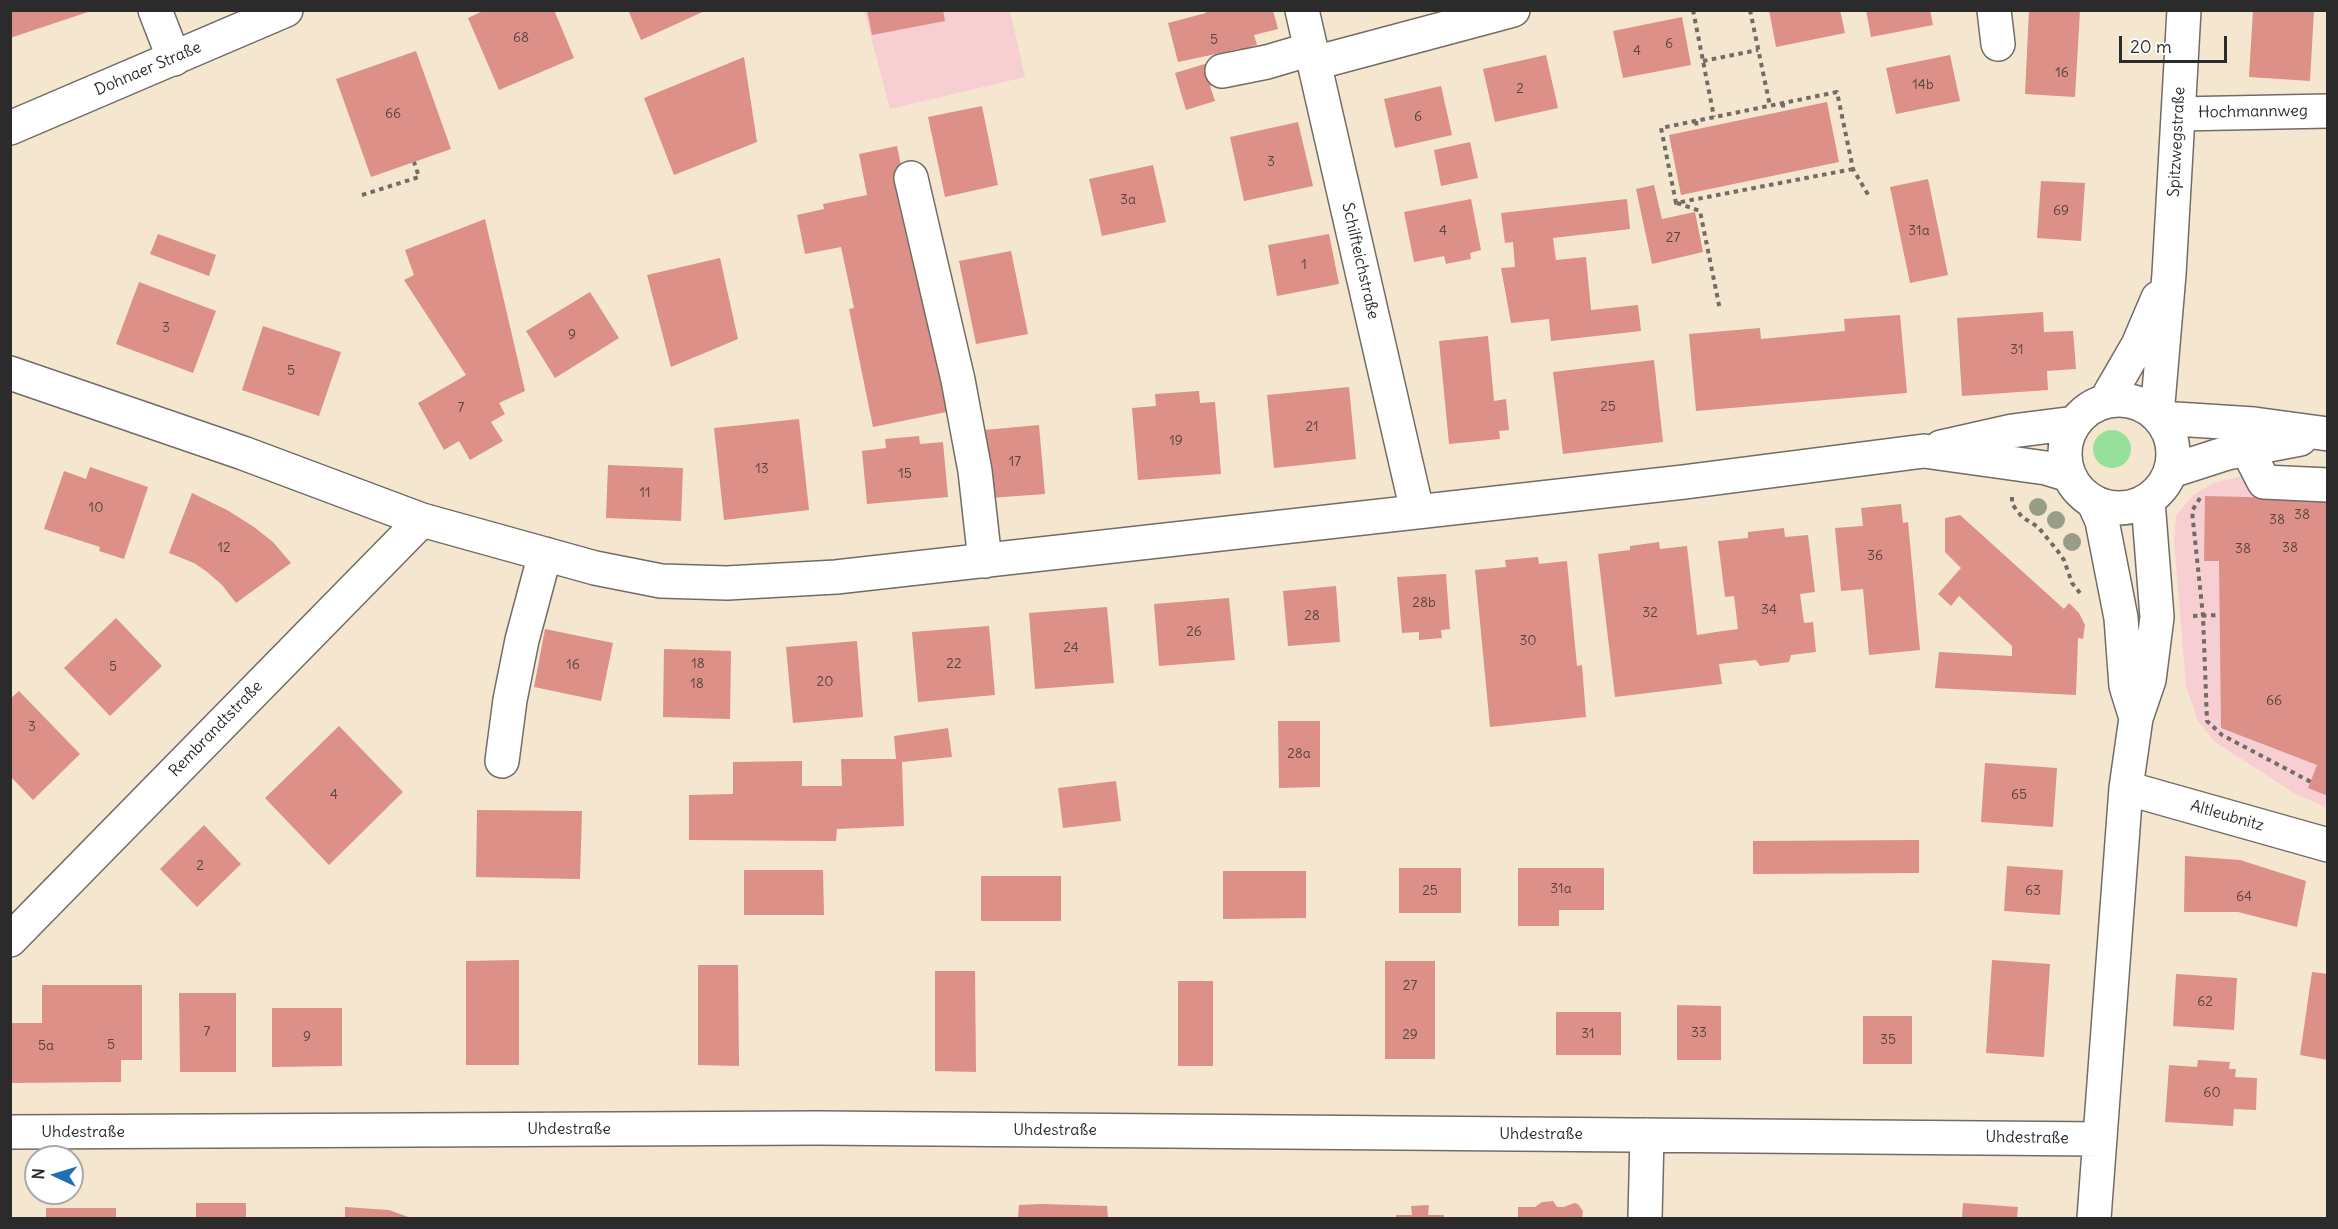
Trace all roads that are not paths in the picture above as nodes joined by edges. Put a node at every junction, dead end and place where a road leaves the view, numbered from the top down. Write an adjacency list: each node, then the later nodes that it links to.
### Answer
1 (155, 10): 9 (street)
2 (286, 10): 9 (street, Dohnaer Straße)
3 (1302, 10): 8 (street, Schilfteichstraße)
4 (1513, 10): 8 (street)
5 (1994, 10): 7 (street)
6 (2184, 10): 12 (street, Spitzwegstraße)
7 (1998, 44)
8 (1313, 56): 10 (street); 28 (street, Schilfteichstraße)
9 (174, 58): 13 (street, Dohnaer Straße)
10 (1222, 71)
11 (2328, 111): 12 (street, Hochmannweg)
12 (2178, 114): 15 (street, Spitzwegstraße)
13 (10, 128)
14 (911, 178): 31 (street)
15 (2169, 274): 17 (street, Spitzwegstraße); 18 (street, Spitzwegstraße)
16 (10, 373): 29 (street)
17 (2105, 402): 18 (street); 19 (street)
18 (2158, 416): 20 (street); 23 (street)
19 (2075, 423): 22 (street); 24 (street)
20 (2328, 434): 21 (street)
21 (2247, 449): 23 (street); 25 (street)
22 (1924, 451): 24 (street); 28 (street)
23 (2171, 471): 26 (street)
24 (2069, 475): 27 (street)
25 (2328, 485)
26 (2148, 501): 27 (street); 32 (street)
27 (2094, 503): 32 (street)
28 (1417, 511): 31 (street)
29 (422, 520): 30 (street); 36 (street, Rembrandtstraße)
30 (545, 554): 31 (street); 33 (street)
31 (986, 561)
32 (2136, 718): 34 (street)
33 (502, 761)
34 (2126, 788): 35 (street, Altleubnitz); 39 (street)
35 (2328, 845)
36 (10, 940)
37 (10, 1132): 38 (street, Uhdestraße)
38 (1647, 1135): 39 (street, Uhdestraße); 40 (street)
39 (2100, 1139): 41 (street)
40 (1645, 1218)
41 (2094, 1218)

